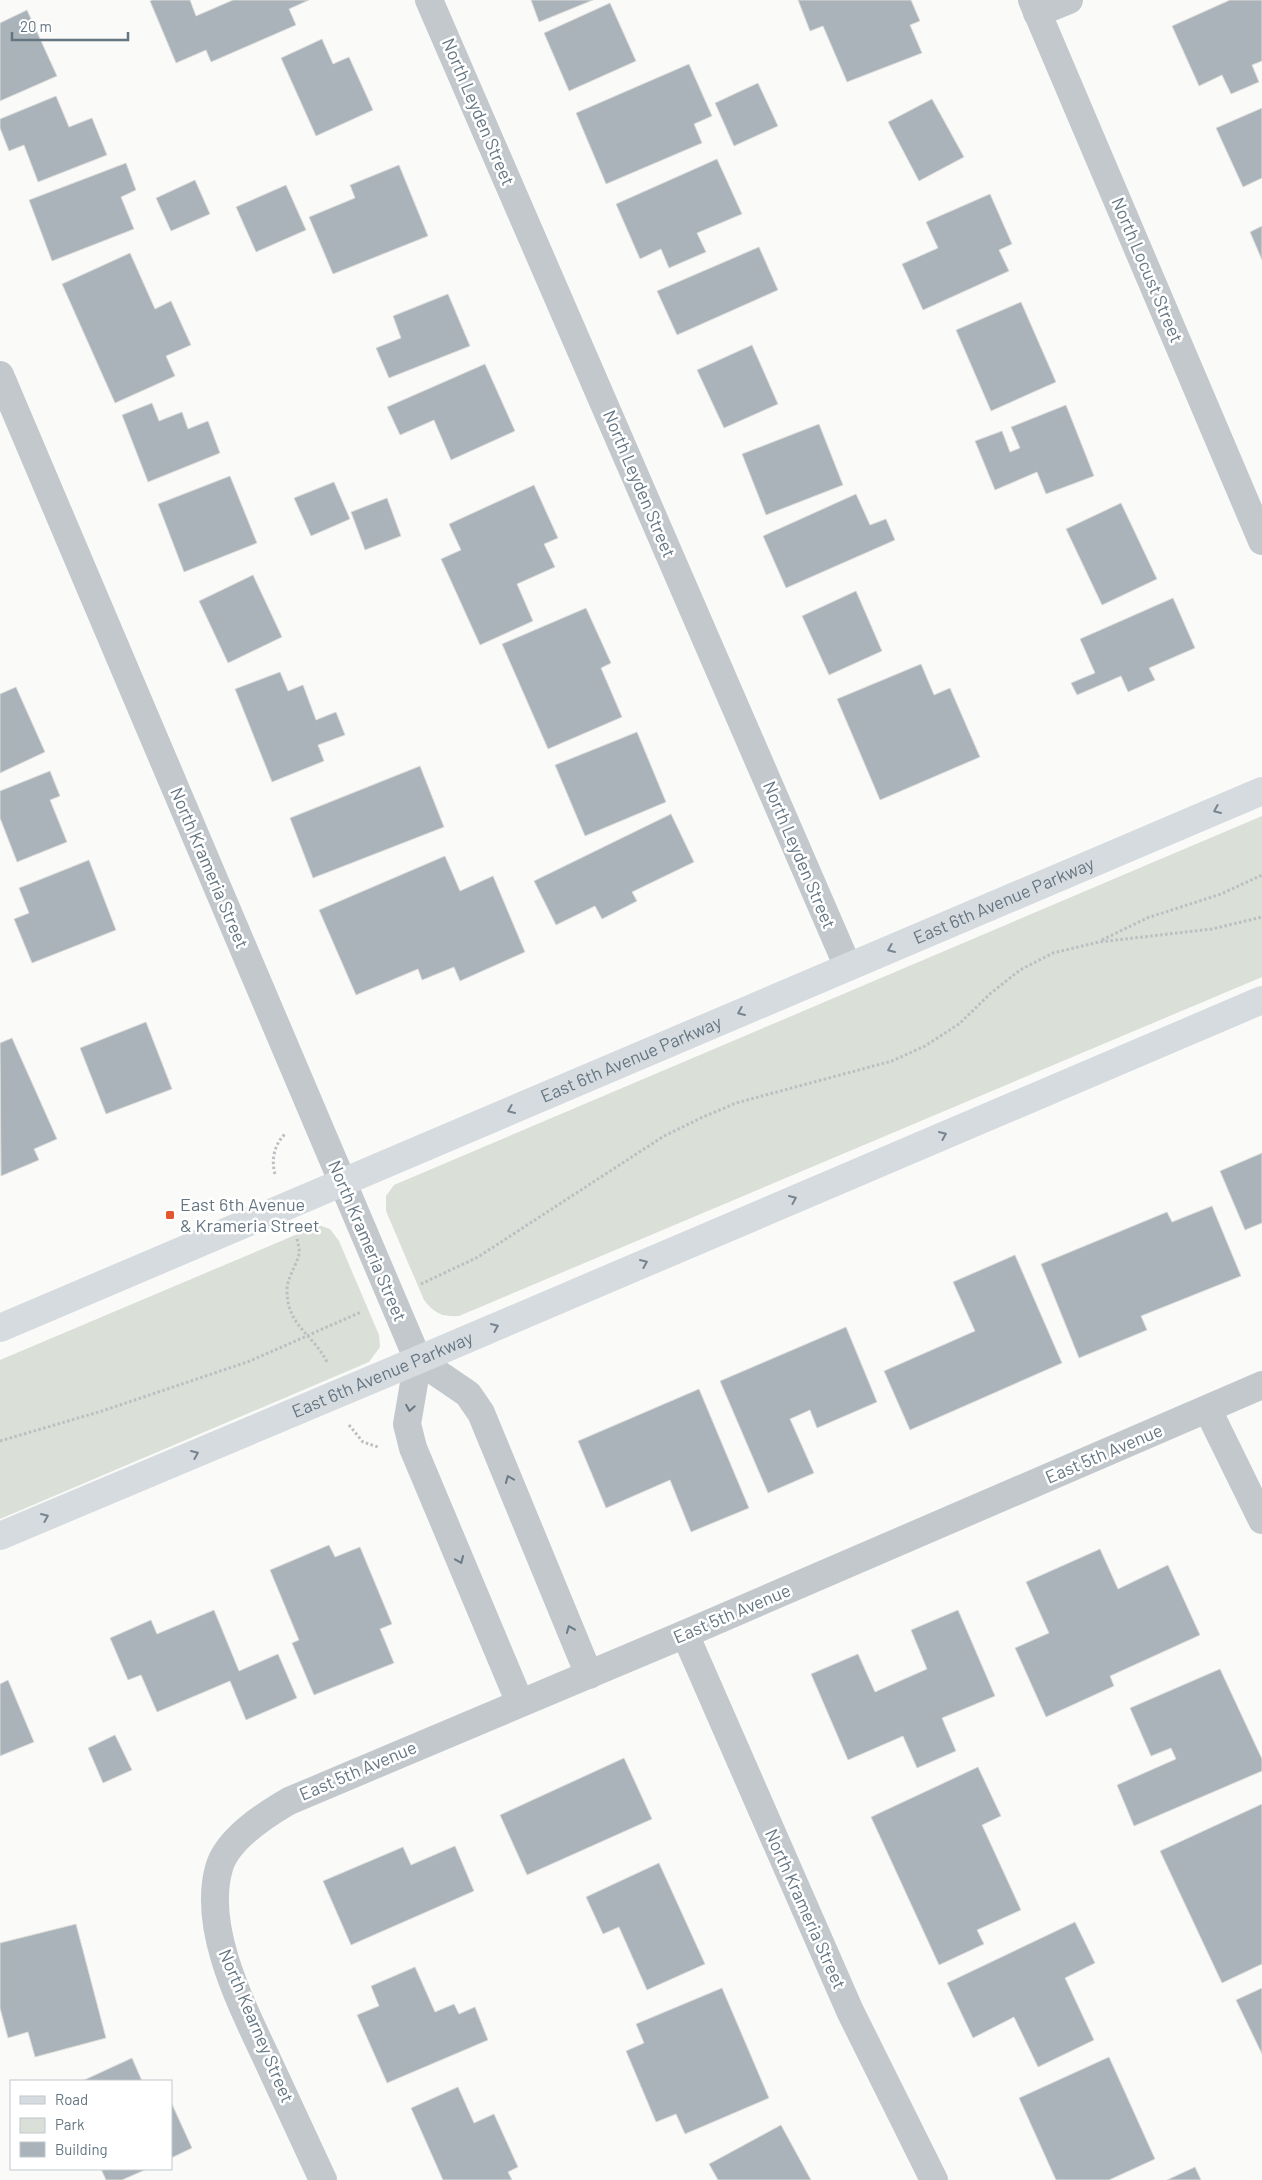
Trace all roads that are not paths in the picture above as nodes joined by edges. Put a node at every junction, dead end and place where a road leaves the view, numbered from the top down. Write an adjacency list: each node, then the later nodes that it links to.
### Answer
1 (430, 0): 7 (street, North Leyden Street)
2 (1069, 0): 3 (street)
3 (1035, 7): 5 (street, North Locust Street)
4 (0, 375): 9 (street, North Krameria Street)
5 (1262, 541)
6 (1262, 790): 7 (main road, East 6th Avenue Parkway, one-way to 7)
7 (848, 967): 9 (main road, East 6th Avenue Parkway, one-way to 9)
8 (1262, 1000): 11 (main road, East 6th Avenue Parkway, one-way to 8)
9 (342, 1182): 10 (main road, East 6th Avenue Parkway); 11 (street, North Krameria Street)
10 (0, 1328)
11 (418, 1360): 15 (main road, East 6th Avenue Parkway, one-way to 11); 17 (street, one-way to 11); 18 (street, one-way to 18)
12 (1262, 1385): 13 (street, East 5th Avenue)
13 (1208, 1410): 14 (street); 16 (street, East 5th Avenue)
14 (1262, 1520)
15 (0, 1536)
16 (685, 1634): 17 (street, East 5th Avenue); 21 (street, North Krameria Street)
17 (589, 1674): 18 (street, East 5th Avenue)
18 (520, 1703): 19 (street, East 5th Avenue)
19 (219, 1866): 20 (street, North Kearney Street)
20 (323, 2180)
21 (934, 2180)

